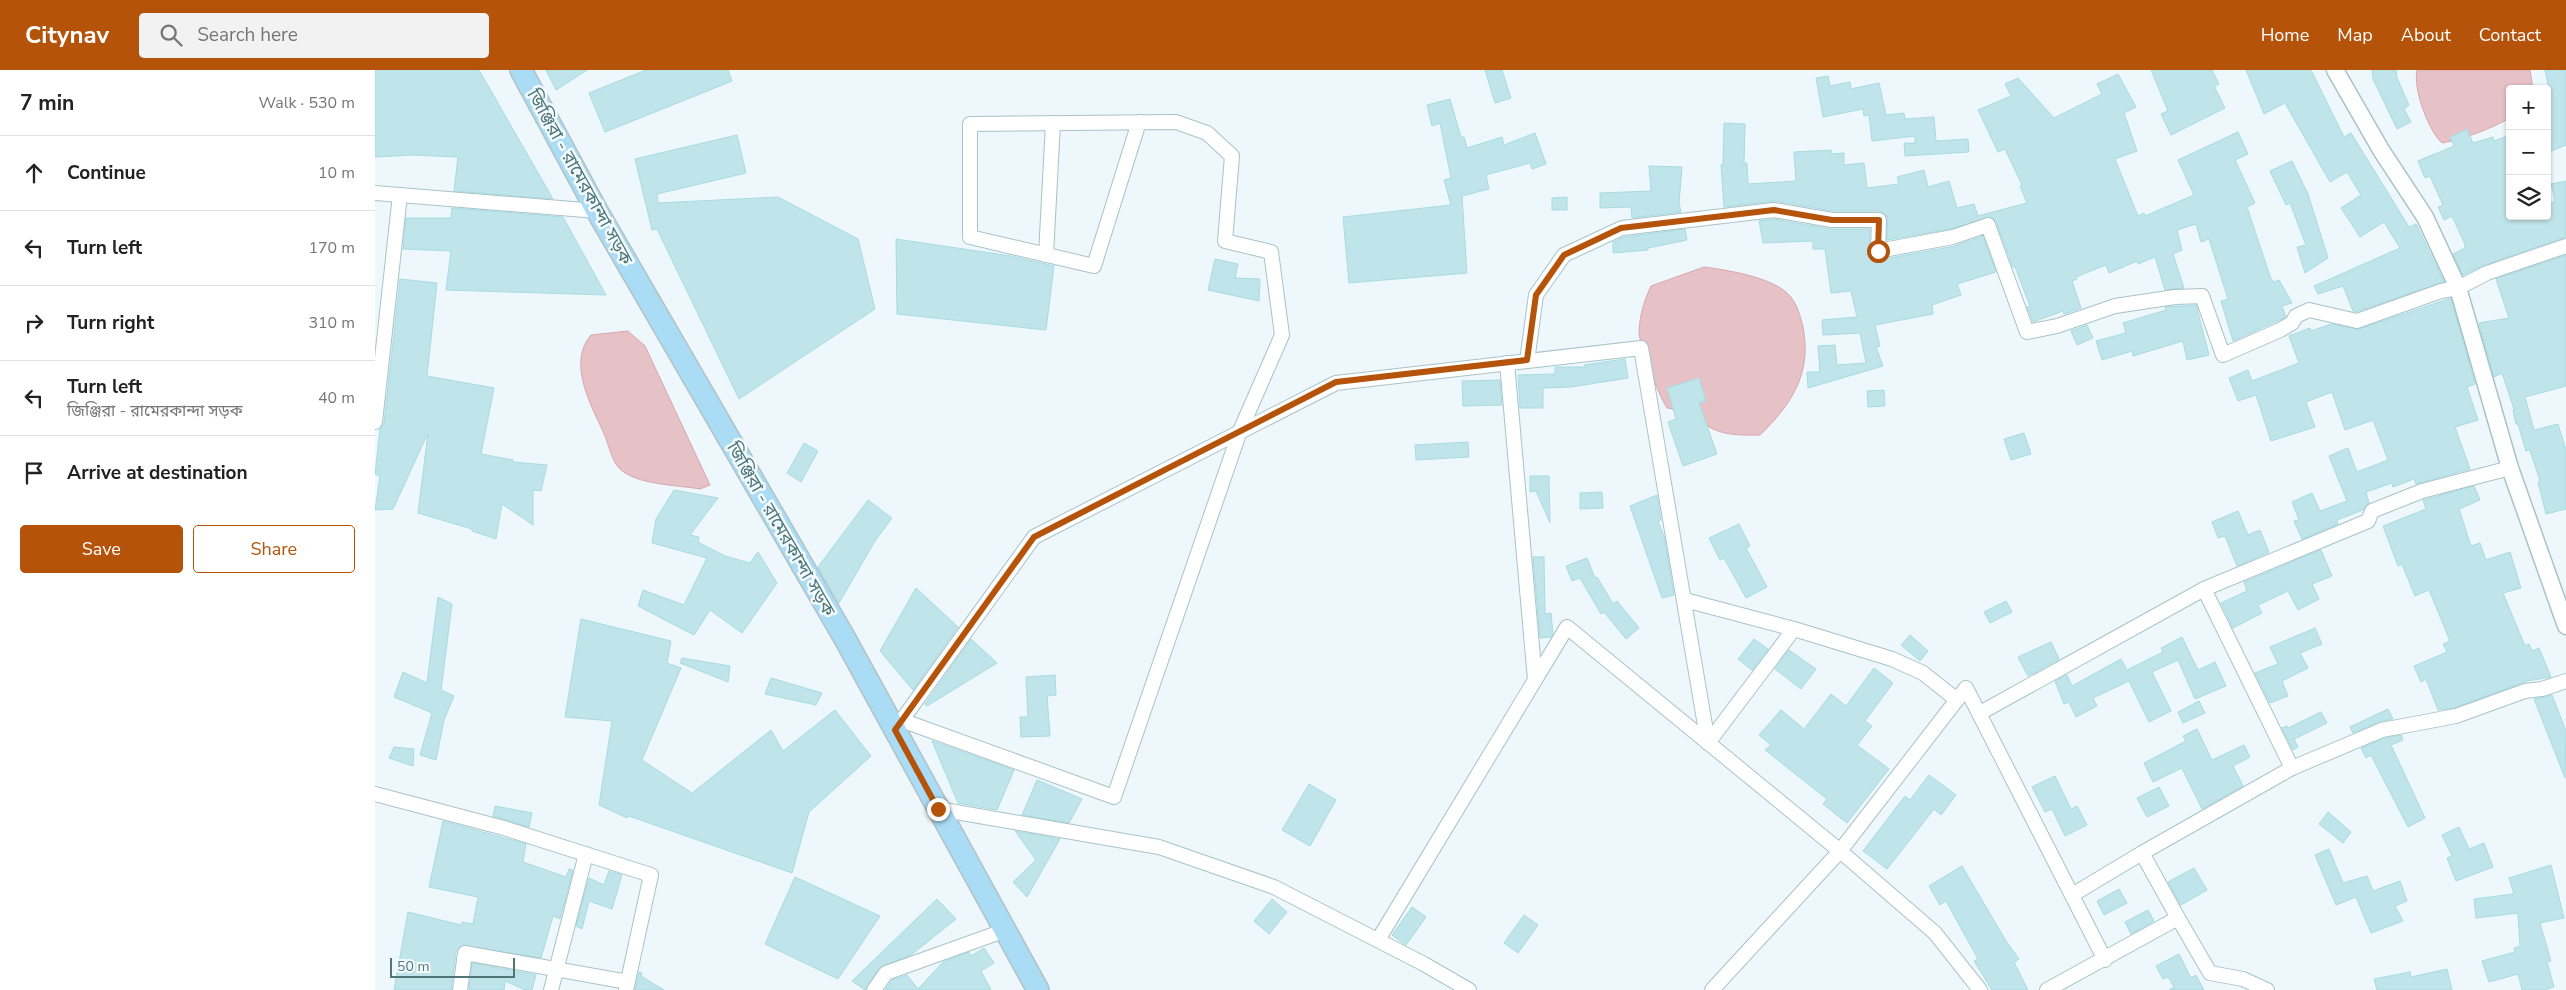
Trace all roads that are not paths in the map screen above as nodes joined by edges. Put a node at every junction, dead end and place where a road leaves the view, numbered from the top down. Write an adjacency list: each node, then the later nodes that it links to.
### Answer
1 (521, 70): 7 (main road, জিঞ্জিরা - রামেরকান্দা সড়ক)
2 (2335, 70): 10 (street)
3 (1139, 122): 4 (street); 9 (street); 14 (street)
4 (1053, 123): 9 (street); 9 (street)
5 (375, 193): 6 (street)
6 (400, 195): 7 (street); 13 (street)
7 (597, 211): 24 (main road, জিঞ্জিরা - রামেরকান্দা সড়ক)
8 (2566, 246): 10 (street)
9 (1046, 255)
10 (2458, 288): 11 (street); 15 (street)
11 (1527, 360): 12 (street); 17 (street)
12 (1507, 363): 14 (street); 20 (street)
13 (375, 422)
14 (1241, 431): 24 (street); 24 (street)
15 (2510, 468): 16 (street); 18 (street)
16 (2204, 589): 23 (street); 26 (street)
17 (1685, 600): 19 (street); 25 (street)
18 (2566, 626)
19 (1794, 629): 22 (street); 25 (street)
20 (1535, 680): 25 (street); 35 (street)
21 (2566, 681): 26 (street)
22 (1957, 700): 23 (street); 29 (street)
23 (1980, 713): 32 (street)
24 (898, 725): 28 (main road, জিঞ্জিরা - রামেরকান্দা সড়ক)
25 (1708, 743): 29 (street)
26 (2292, 768): 30 (street)
27 (375, 794): 31 (street)
28 (938, 809): 34 (main road, জিঞ্জিরা - রামেরকান্দা সড়ক); 35 (street)
29 (1840, 851): 44 (street); 45 (street)
30 (2142, 853): 32 (street); 33 (street)
31 (586, 854): 37 (street); 38 (street)
32 (2072, 895): 36 (street)
33 (2178, 918): 36 (street); 47 (street)
34 (1006, 930): 41 (street); 42 (main road, জিঞ্জিরা - রামেরকান্দা সড়ক)
35 (1378, 940): 43 (street)
36 (2105, 960): 46 (street)
37 (557, 969): 38 (street); 39 (street); 40 (street)
38 (627, 986)
39 (460, 990)
40 (551, 990)
41 (874, 990)
42 (1038, 990)
43 (1469, 990)
44 (1712, 990)
45 (1980, 990)
46 (2047, 990)
47 (2267, 990)

